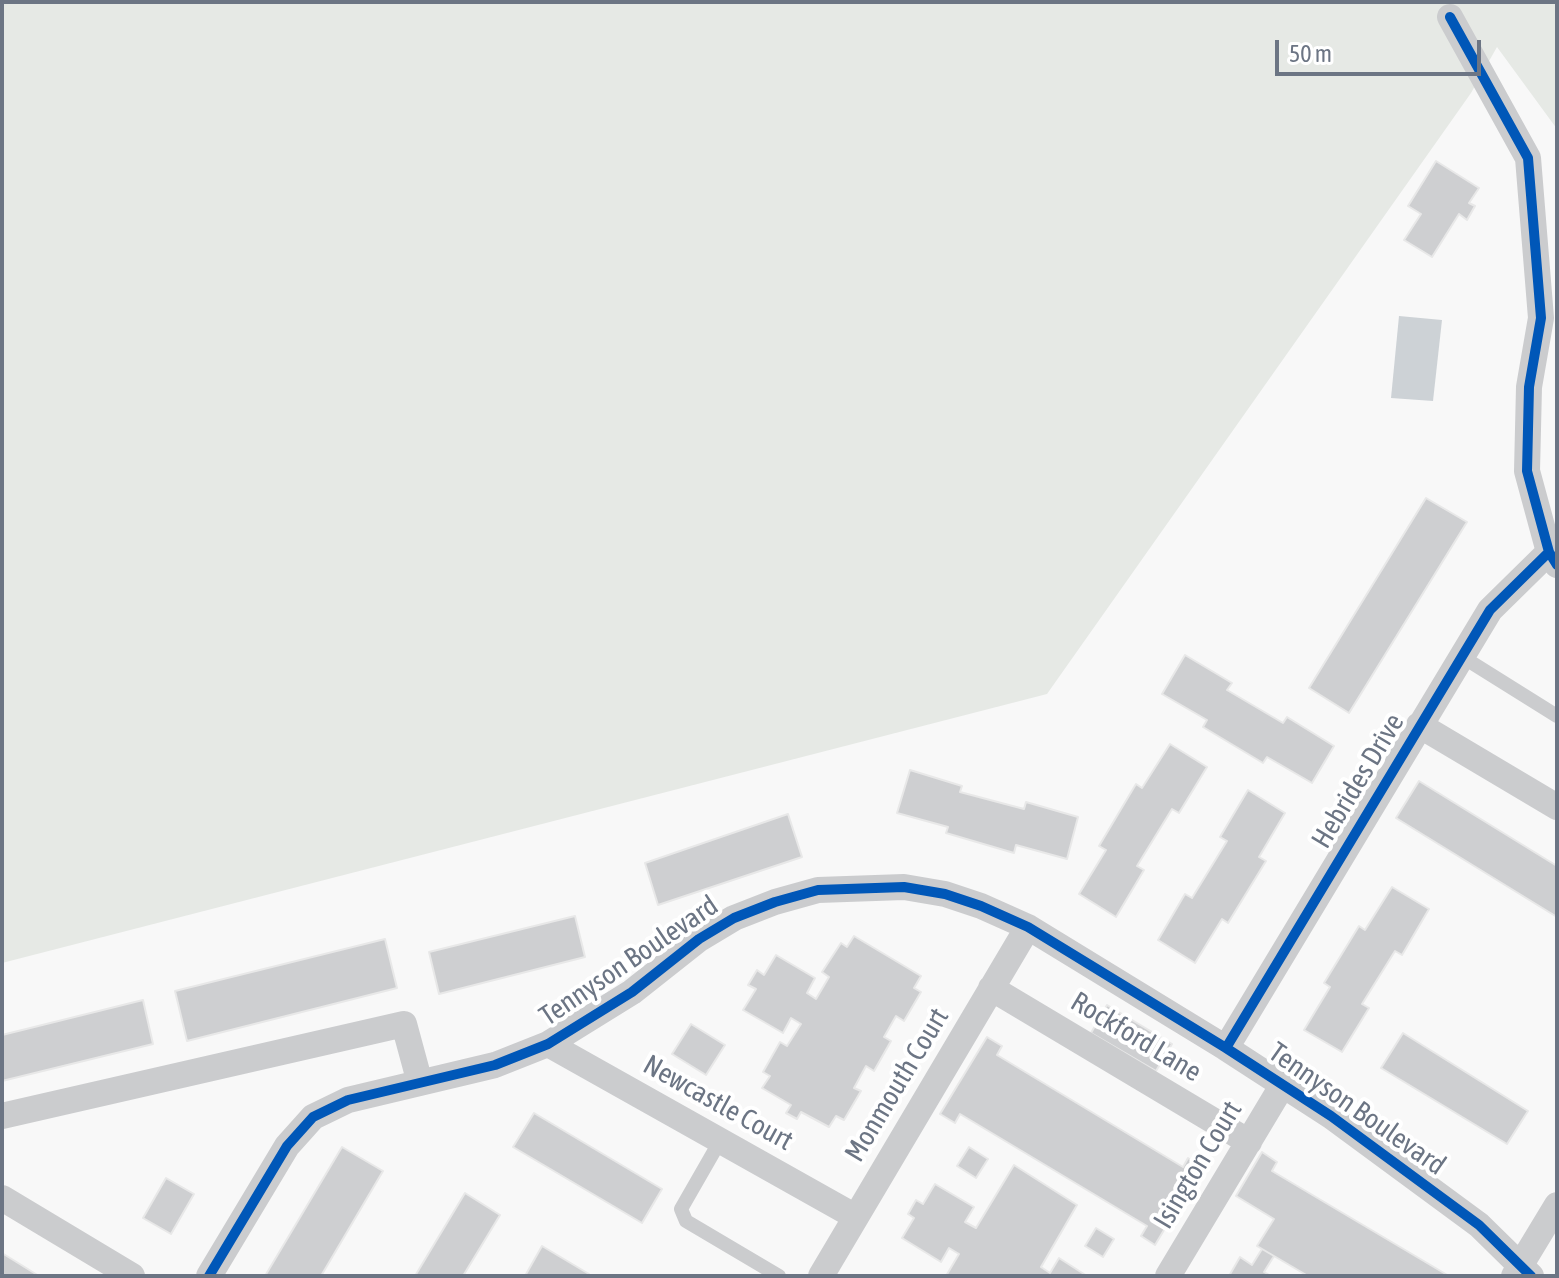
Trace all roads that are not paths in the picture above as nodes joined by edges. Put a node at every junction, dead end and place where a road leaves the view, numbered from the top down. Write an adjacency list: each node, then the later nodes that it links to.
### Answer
1 (1450, 17): 2 (street)
2 (1549, 323): 3 (street)
3 (1553, 559): 4 (street, Hebrides Drive)
4 (1461, 656): 5 (lane); 6 (street, Hebrides Drive)
5 (1557, 716)
6 (1419, 725): 7 (street); 11 (street, Hebrides Drive)
7 (1557, 807)
8 (1028, 927): 9 (street, Monmouth Court); 10 (street, Tennyson Boulevard); 11 (street, Tennyson Boulevard)
9 (991, 988): 16 (street, Rockford Lane); 19 (street, Monmouth Court)
10 (548, 1044): 12 (street, Tennyson Boulevard); 15 (street, Newcastle Court)
11 (1226, 1048): 13 (street, Tennyson Boulevard)
12 (420, 1083): 14 (street); 22 (street, Tennyson Boulevard)
13 (1282, 1086): 16 (street, Isington Court); 20 (street, Tennyson Boulevard)
14 (2, 1116)
15 (720, 1141): 19 (street, Newcastle Court); 23 (lane)
16 (1249, 1142): 25 (street, Isington Court)
17 (2, 1198): 21 (street)
18 (1557, 1205): 20 (street)
19 (856, 1217): 24 (street, Monmouth Court)
20 (1522, 1273)
21 (132, 1276)
22 (209, 1276)
23 (779, 1276)
24 (821, 1276)
25 (1168, 1276)

